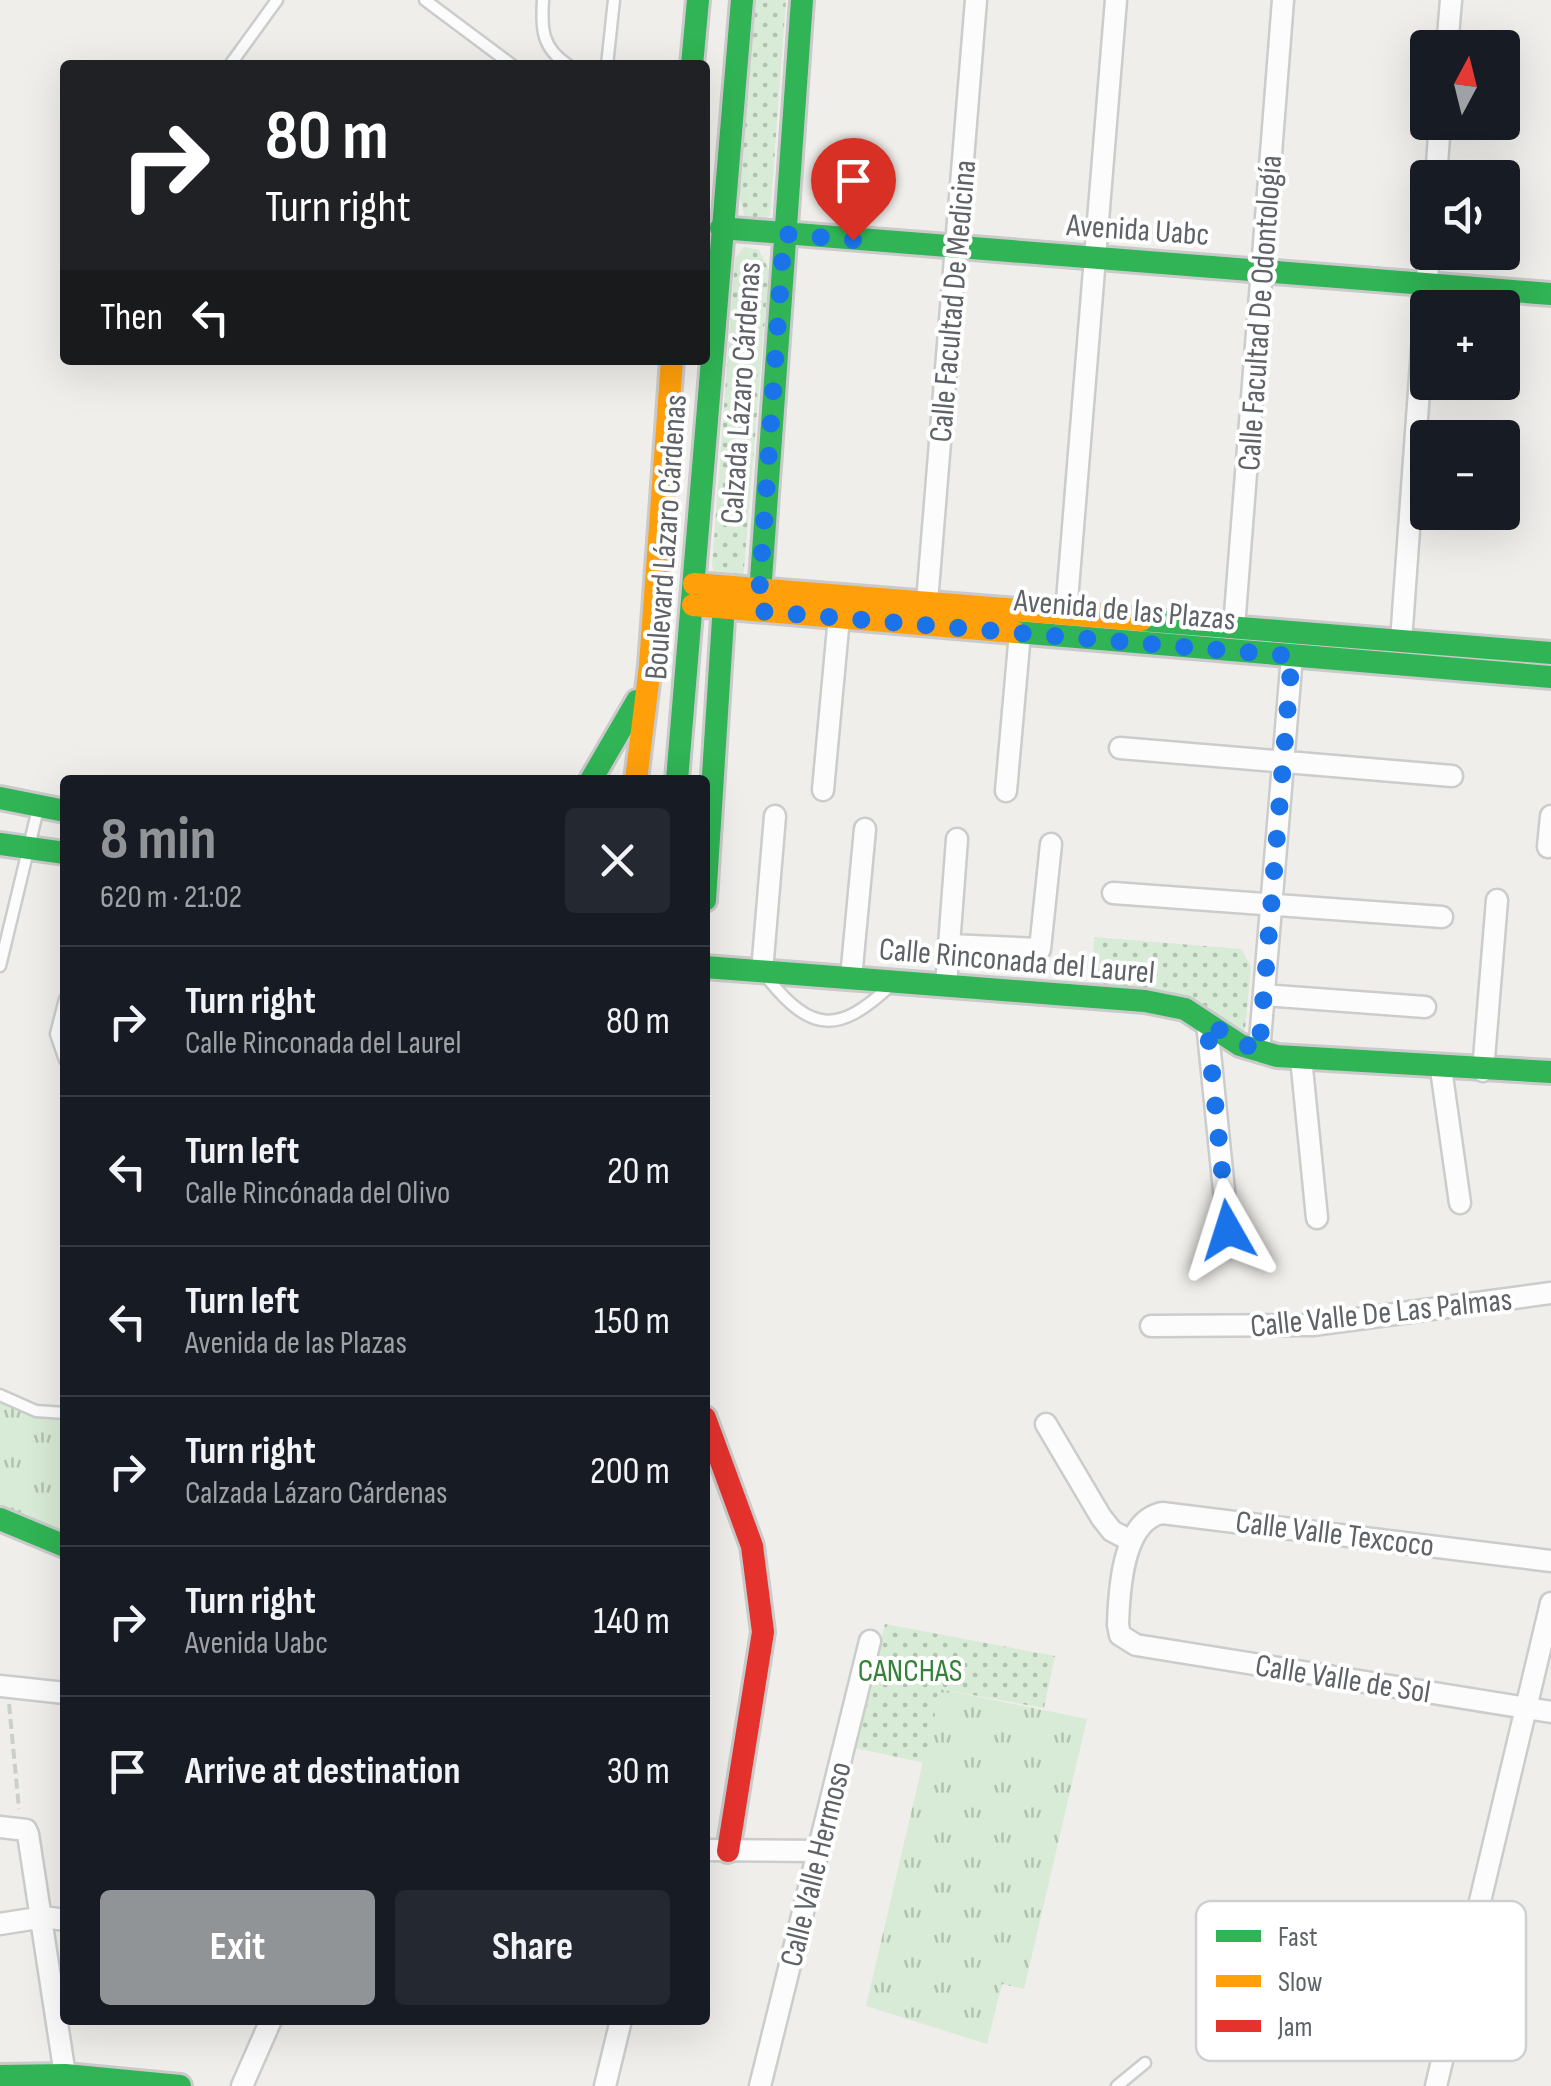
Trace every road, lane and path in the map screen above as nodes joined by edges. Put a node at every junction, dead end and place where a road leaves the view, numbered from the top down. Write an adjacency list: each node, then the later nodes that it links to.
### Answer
1 (276, 0): 13 (lane)
2 (425, 0): 14 (lane)
3 (544, 0): 15 (lane)
4 (614, 0): 16 (lane)
5 (698, 0): 17 (main road)
6 (742, 0): 18 (main road, Boulevard Lázaro Cárdenas)
7 (802, 0): 19 (main road, Calzada Lázaro Cárdenas)
8 (976, 0): 20 (street, Calle Facultad De Medicina)
9 (1116, 0): 21 (street)
10 (1283, 0): 23 (street, Calle Facultad De Odontología)
11 (1451, 0): 12 (street)
12 (1448, 30)
13 (234, 60)
14 (505, 60)
15 (560, 60)
16 (608, 60)
17 (692, 60)
18 (721, 228): 19 (main road, Avenida Uabc); 28 (main road, Boulevard Lázaro Cárdenas)
19 (784, 234): 20 (main road, Avenida Uabc); 31 (main road, Calzada Lázaro Cárdenas)
20 (958, 248): 21 (main road, Avenida Uabc); 32 (street, Calle Facultad De Medicina)
21 (1095, 258): 23 (main road, Avenida Uabc); 33 (street)
22 (1428, 270): 24 (street)
23 (1262, 271): 24 (main road, Avenida Uabc); 35 (street, Calle Facultad De Odontología)
24 (1427, 284): 25 (main road, Avenida Uabc); 37 (street)
25 (1551, 294)
26 (672, 365): 40 (main road, Boulevard Lázaro Cárdenas)
27 (687, 365): 28 (main road)
28 (703, 468): 29 (main road, Boulevard Lázaro Cárdenas)
29 (694, 594): 30 (main road, Avenida de las Plazas); 46 (main road, Boulevard Lázaro Cárdenas)
30 (725, 597): 31 (main road, Avenida de las Plazas); 55 (main road)
31 (759, 600): 32 (main road, Avenida de las Plazas); 34 (main road, Avenida de las Plazas)
32 (926, 602): 33 (main road, Avenida de las Plazas)
33 (1066, 613): 35 (main road, Avenida de las Plazas)
34 (840, 618): 36 (main road, Avenida de las Plazas); 48 (street)
35 (1234, 627): 37 (main road, Avenida de las Plazas)
36 (1020, 633): 39 (main road, Avenida de las Plazas); 49 (street)
37 (1401, 641): 38 (main road, Avenida de las Plazas)
38 (1551, 653)
39 (1292, 656): 41 (main road, Avenida de las Plazas); 43 (street)
40 (650, 666): 44 (main road, Boulevard Lázaro Cárdenas); 45 (main road)
41 (1551, 677)
42 (1120, 748): 43 (street)
43 (1283, 762): 47 (street); 65 (street)
44 (637, 770)
45 (594, 775)
46 (678, 775)
47 (1452, 776)
48 (823, 790)
49 (1006, 791)
50 (0, 798): 51 (main road)
51 (38, 809): 52 (main road); 61 (lane)
52 (60, 811)
53 (774, 816): 70 (street)
54 (1551, 816): 60 (street)
55 (710, 824)
56 (865, 829): 71 (street)
57 (956, 839): 67 (street)
58 (0, 844): 61 (main road)
59 (1052, 844): 67 (street)
60 (1548, 846)
61 (28, 850): 62 (main road); 68 (lane)
62 (60, 852)
63 (1113, 893): 65 (street)
64 (1497, 900): 82 (street)
65 (1271, 905): 66 (street); 74 (street)
66 (1442, 918)
67 (949, 945): 73 (street)
68 (0, 966)
69 (710, 967): 70 (main road, Calle Rinconada del Laurel)
70 (762, 971): 71 (main road, Calle Rinconada del Laurel); 72 (lane)
71 (852, 978): 72 (main road, Calle Rinconada del Laurel)
72 (895, 982): 73 (main road, Calle Rinconada del Laurel)
73 (946, 985): 77 (main road, Calle Rinconada del Laurel)
74 (1264, 996): 75 (street); 78 (street)
75 (1425, 1007)
76 (60, 1018): 79 (lane)
77 (1207, 1023): 78 (main road, Calle Rinconada del Laurel); 86 (street)
78 (1259, 1052): 80 (main road, Calle Rinconada del Laurel)
79 (60, 1055)
80 (1301, 1058): 81 (main road, Calle Rinconada del Laurel); 85 (street)
81 (1442, 1069): 82 (main road, Calle Rinconada del Laurel); 84 (street)
82 (1483, 1072): 83 (main road, Calle Rinconada del Laurel)
83 (1551, 1072)
84 (1460, 1204)
85 (1317, 1218)
86 (1228, 1230)
87 (1551, 1293): 88 (street, Calle Valle De Las Palmas)
88 (1151, 1326)
89 (0, 1395): 90 (lane)
90 (60, 1412)
91 (1046, 1424): 94 (street)
92 (710, 1432): 104 (main road)
93 (0, 1519): 95 (main road)
94 (1131, 1541): 96 (street, Calle Valle Texcoco); 101 (street, Calle Valle de Sol)
95 (60, 1544)
96 (1551, 1561)
97 (1551, 1603): 101 (street)
98 (870, 1641): 105 (street, Calle Valle Hermoso)
99 (4, 1687): 100 (street); 103 (path)
100 (60, 1693)
101 (1527, 1708): 102 (street, Calle Valle de Sol); 106 (street)
102 (1551, 1712)
103 (15, 1829): 107 (street)
104 (717, 1850): 105 (street)
105 (816, 1851): 120 (street, Calle Valle Hermoso)
106 (1481, 1901)
107 (54, 1919): 108 (street); 109 (street)
108 (0, 1924)
109 (60, 2004)
110 (61, 2025): 115 (street)
111 (269, 2025): 118 (street)
112 (621, 2025): 119 (street)
113 (1442, 2061): 122 (street)
114 (1145, 2063): 121 (lane)
115 (65, 2075): 116 (main road); 117 (main road)
116 (0, 2076)
117 (180, 2086)
118 (242, 2086)
119 (605, 2086)
120 (760, 2086)
121 (1117, 2086)
122 (1436, 2086)

